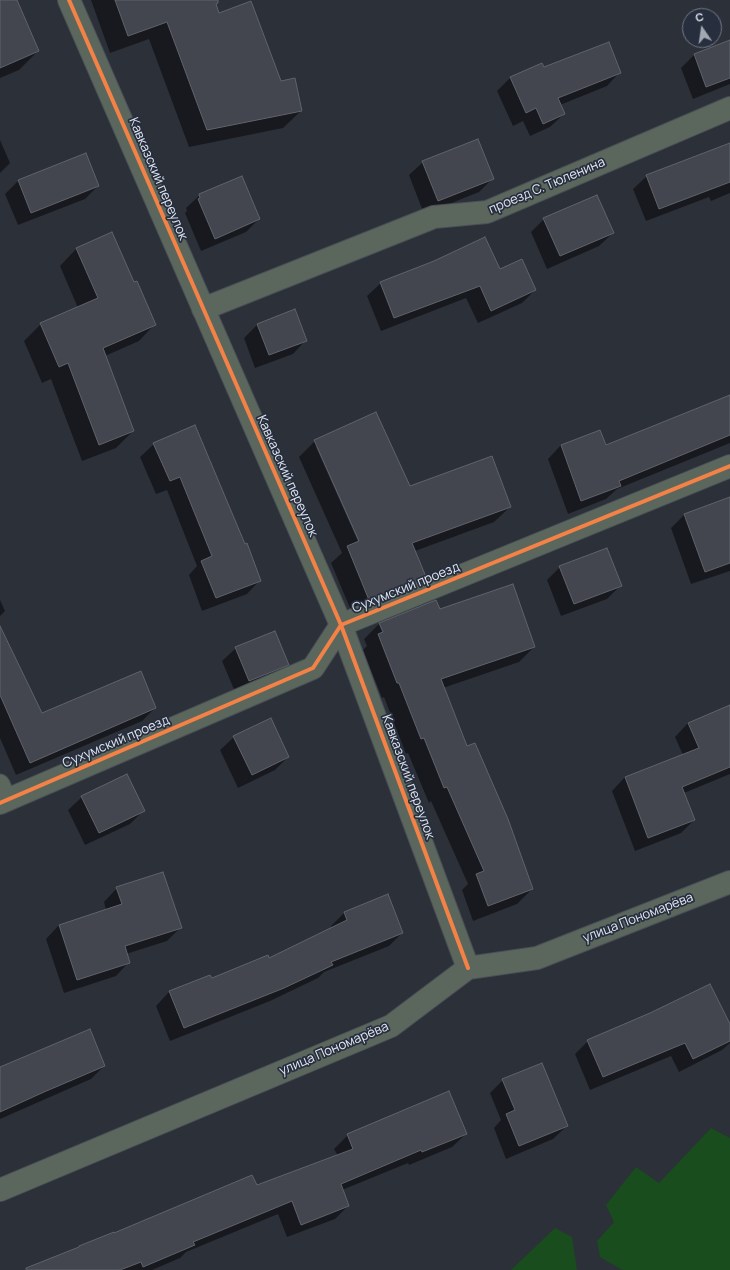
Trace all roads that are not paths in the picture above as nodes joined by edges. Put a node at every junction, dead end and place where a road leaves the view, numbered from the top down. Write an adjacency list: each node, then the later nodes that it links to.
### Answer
1 (69, 0): 3 (street, Кавказский переулок)
2 (730, 108): 3 (street, проезд С. Тюленина)
3 (203, 309): 5 (street, Кавказский переулок)
4 (730, 466): 5 (street, Сухумский проезд)
5 (341, 625): 6 (street, Сухумский проезд); 8 (street, Кавказский переулок)
6 (2, 796)
7 (730, 882): 8 (street, улица Пономарёва)
8 (468, 968): 9 (street, улица Пономарёва)
9 (0, 1190)

